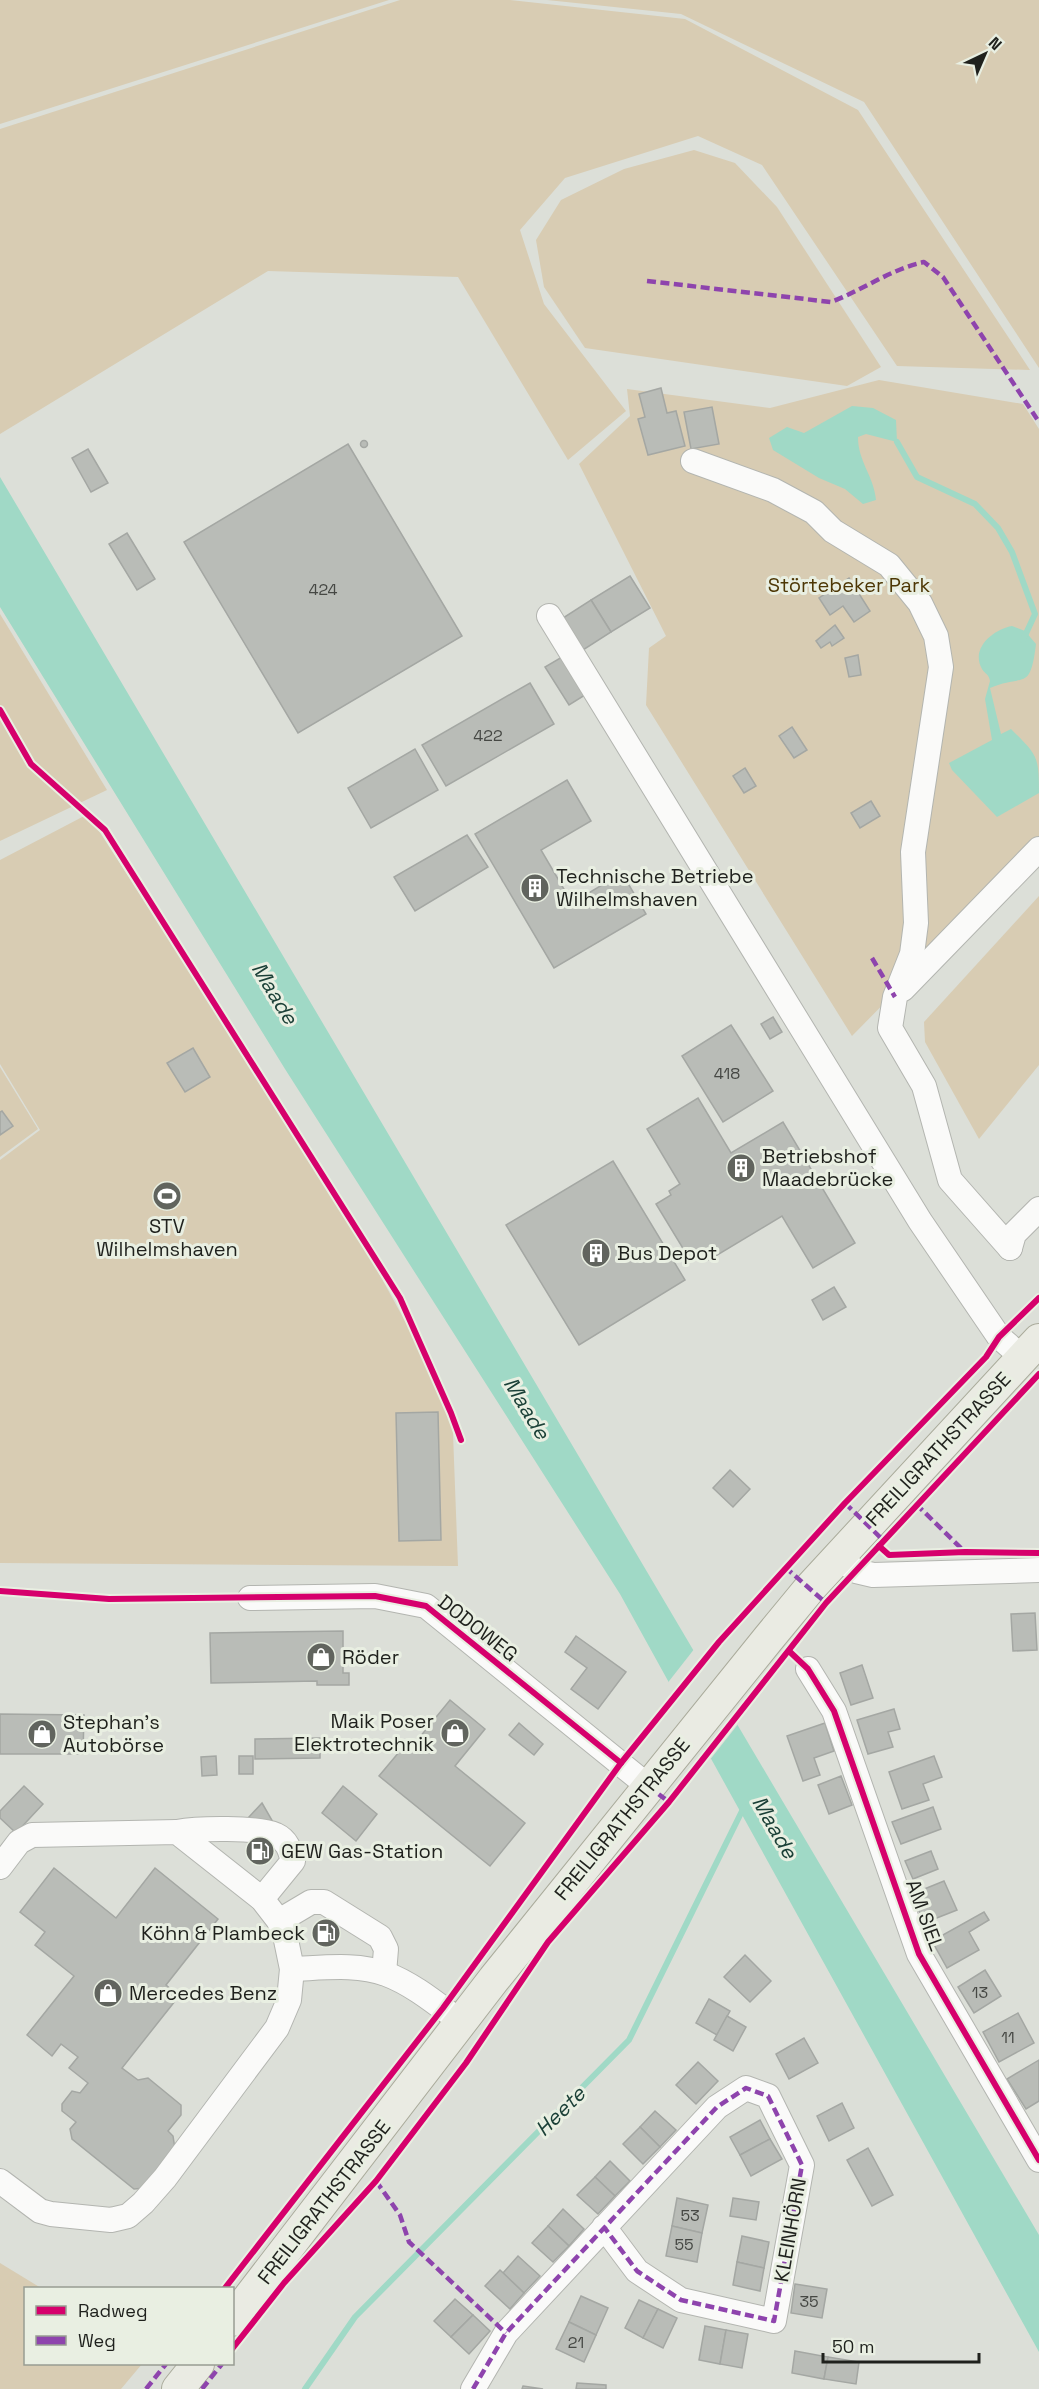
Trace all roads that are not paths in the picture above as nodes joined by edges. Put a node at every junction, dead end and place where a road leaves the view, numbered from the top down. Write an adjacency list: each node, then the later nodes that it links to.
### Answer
1 (693, 461): 4 (street)
2 (549, 616): 6 (street)
3 (1039, 849): 4 (street)
4 (895, 997): 5 (street)
5 (1039, 1209)
6 (1031, 1349): 7 (main road, FREILIGRATHSTRASSE)
7 (839, 1557): 8 (street); 11 (main road, FREILIGRATHSTRASSE)
8 (1039, 1570)
9 (250, 1598): 11 (street, DODOWEG)
10 (808, 1669): 19 (street, AM SIEL)
11 (648, 1786): 18 (main road, FREILIGRATHSTRASSE)
12 (177, 1832): 13 (street); 14 (street); 14 (street)
13 (0, 1867)
14 (262, 1899): 15 (street)
15 (279, 1921): 16 (street); 17 (street)
16 (292, 1969): 17 (street); 20 (street)
17 (384, 1973): 18 (street)
18 (461, 2022): 22 (main road, FREILIGRATHSTRASSE)
19 (1039, 2160)
20 (0, 2181)
21 (604, 2227): 21 (street, KLEINHÖRN); 25 (street, KLEINHÖRN)
22 (234, 2317)
23 (197, 2365): 24 (main road)
24 (178, 2389)
25 (473, 2389)

